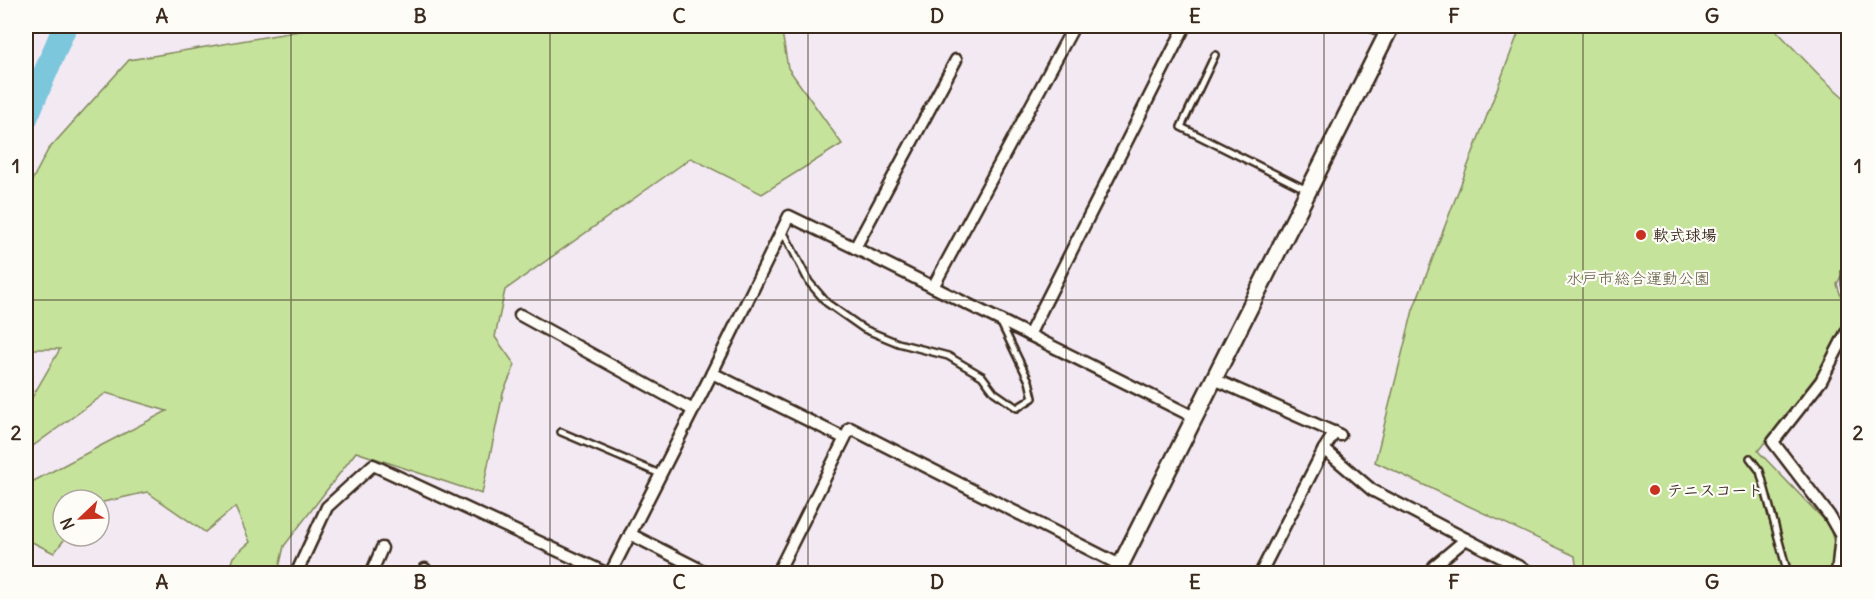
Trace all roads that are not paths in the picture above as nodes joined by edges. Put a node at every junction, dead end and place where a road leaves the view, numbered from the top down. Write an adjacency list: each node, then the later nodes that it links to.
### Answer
1 (1074, 26): 12 (street)
2 (1185, 26): 16 (street)
3 (1371, 26): 4 (street)
4 (1389, 29): 7 (street)
5 (1215, 56): 7 (lane)
6 (956, 60): 9 (street)
7 (1308, 191): 18 (street)
8 (782, 229): 9 (street); 14 (lane); 17 (street)
9 (855, 248): 12 (street)
10 (1848, 272): 11 (street)
11 (1848, 285)
12 (933, 287): 14 (street)
13 (520, 315): 19 (street)
14 (999, 320): 16 (street)
15 (1848, 329): 39 (street)
16 (1029, 335): 20 (street)
17 (712, 374): 19 (street); 22 (street)
18 (1214, 379): 20 (street); 23 (street)
19 (693, 410): 25 (street)
20 (1194, 417): 29 (street)
21 (561, 432): 25 (lane)
22 (844, 438): 29 (street); 34 (street)
23 (1324, 449): 27 (street); 35 (street)
24 (1750, 458): 38 (lane)
25 (660, 474): 26 (street)
26 (630, 534): 32 (street); 33 (street)
27 (1466, 539): 36 (street); 37 (street)
28 (382, 548): 31 (street)
29 (1118, 569)
30 (296, 573): 32 (street)
31 (371, 573)
32 (609, 573)
33 (709, 573)
34 (777, 573)
35 (1260, 573)
36 (1440, 573)
37 (1533, 573)
38 (1788, 573)
39 (1837, 573)

